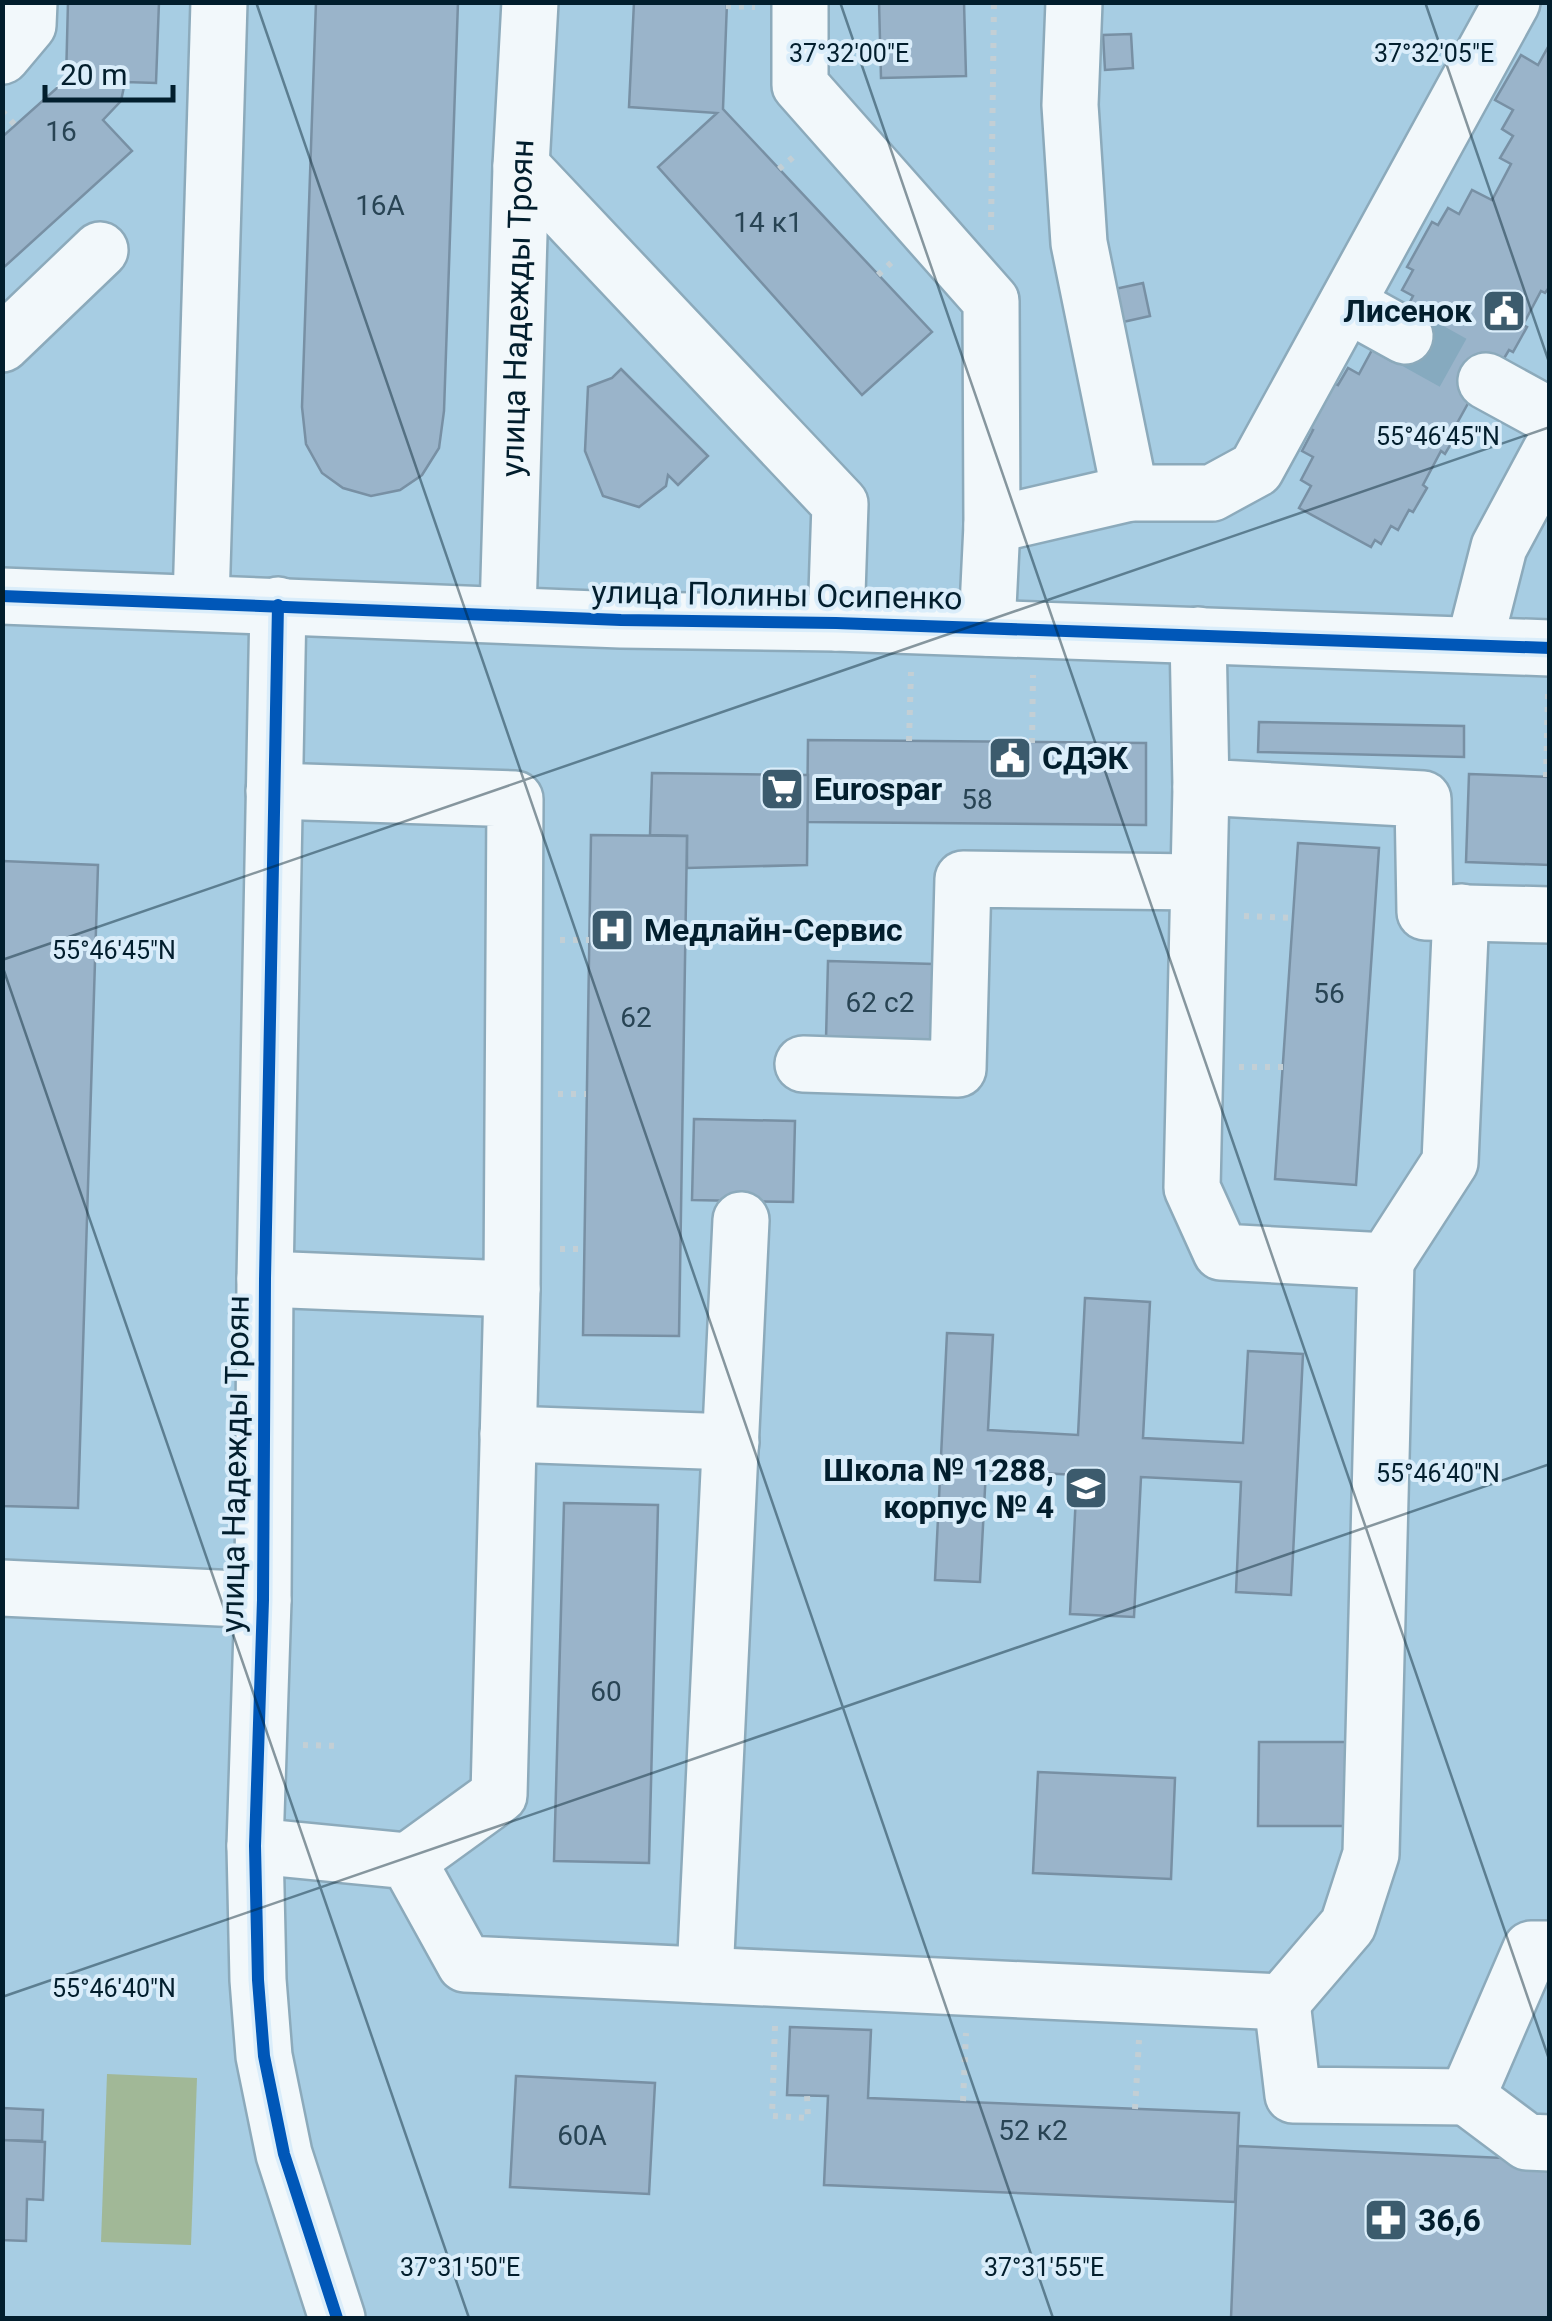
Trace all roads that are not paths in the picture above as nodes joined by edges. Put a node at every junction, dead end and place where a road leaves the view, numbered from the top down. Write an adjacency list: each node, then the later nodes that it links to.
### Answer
1 (29, 2): 7 (street)
2 (219, 2): 19 (street)
3 (530, 2): 8 (street, улица Надежды Троян)
4 (800, 2): 17 (street)
5 (1074, 2): 16 (street)
6 (1512, 2): 10 (street)
7 (2, 56)
8 (522, 166): 21 (street, улица Надежды Троян); 22 (street)
9 (100, 250): 12 (street)
10 (1347, 304): 11 (street); 16 (street)
11 (1405, 336)
12 (2, 344)
13 (1486, 381): 14 (street)
14 (1550, 416)
15 (1550, 452): 25 (street)
16 (1130, 493): 17 (street)
17 (992, 524): 23 (street)
18 (2, 596): 19 (street, улица Полины Осипенко)
19 (201, 602): 20 (street, улица Полины Осипенко)
20 (278, 606): 21 (street, улица Полины Осипенко); 28 (street, улица Надежды Троян)
21 (508, 614): 22 (street, улица Полины Осипенко)
22 (836, 622): 23 (street, улица Полины Осипенко)
23 (1011, 629): 24 (street, улица Полины Осипенко)
24 (1198, 635): 25 (street, улица Полины Осипенко); 27 (street)
25 (1474, 645): 26 (street, улица Полины Осипенко)
26 (1549, 648)
27 (1201, 787): 29 (street); 30 (street)
28 (274, 791): 35 (street, улица Надежды Троян); 36 (street)
29 (1198, 882): 32 (street); 34 (street)
30 (1460, 912): 31 (street); 34 (street)
31 (1550, 915)
32 (803, 1064)
33 (741, 1220): 38 (street)
34 (1386, 1261): 45 (street)
35 (265, 1279): 36 (street); 40 (street, улица Надежды Троян)
36 (512, 1289): 37 (street)
37 (508, 1434): 38 (street); 42 (street)
38 (731, 1442): 44 (street)
39 (2, 1588): 40 (street)
40 (263, 1600): 41 (street, улица Надежды Троян)
41 (255, 1846): 42 (street); 48 (street, улица Надежды Троян)
42 (408, 1861): 44 (street)
43 (1550, 1949): 46 (street)
44 (705, 1975): 45 (street)
45 (1282, 2002): 46 (street)
46 (1467, 2097): 47 (street)
47 (1550, 2143)
48 (337, 2316)

